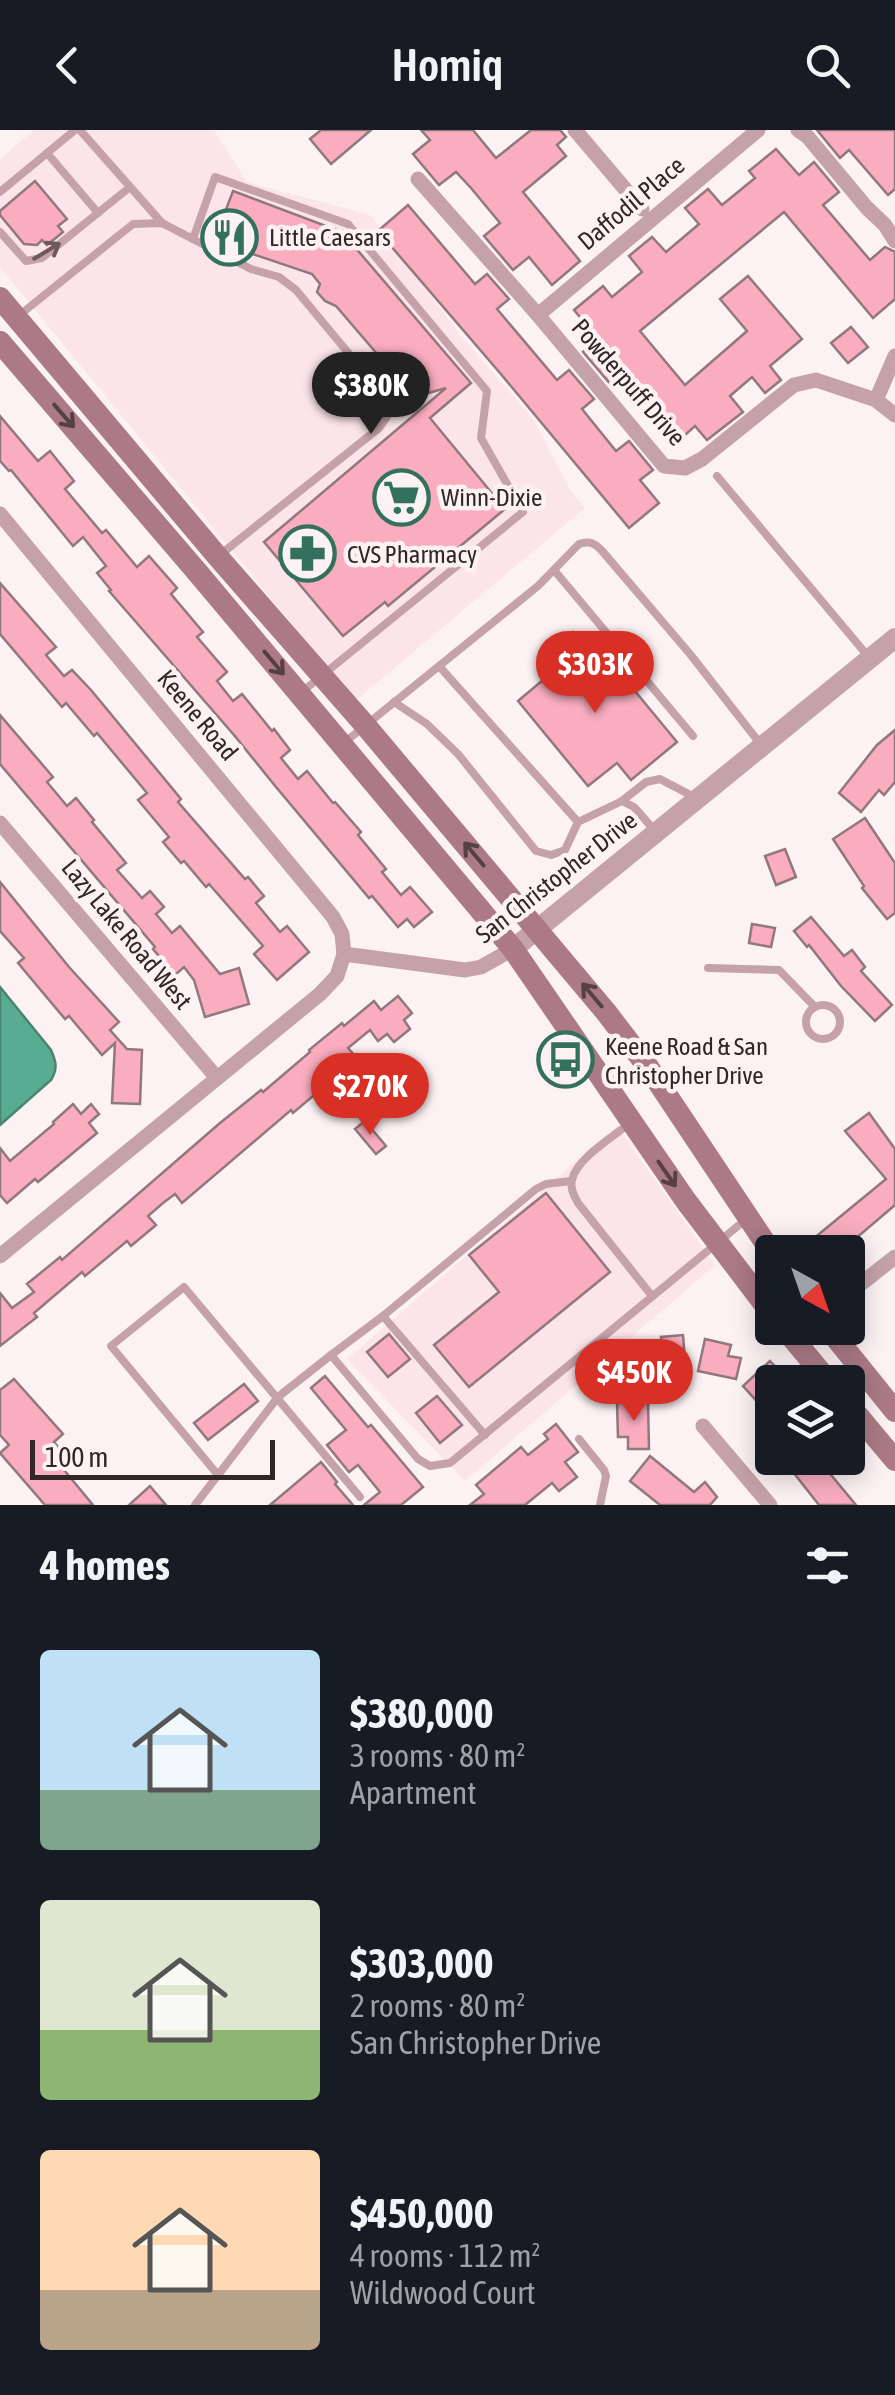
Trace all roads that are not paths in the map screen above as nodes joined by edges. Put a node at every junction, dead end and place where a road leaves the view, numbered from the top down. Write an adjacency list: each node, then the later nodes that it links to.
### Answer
1 (78, 130): 5 (lane); 7 (lane)
2 (575, 130): 9 (street)
3 (758, 130): 17 (street, Daffodil Place)
4 (798, 130): 11 (street)
5 (47, 153): 8 (lane); 10 (lane)
6 (418, 180): 17 (street, Powderpuff Drive)
7 (130, 188): 10 (lane); 12 (lane)
8 (0, 192)
9 (642, 209)
10 (98, 214): 13 (lane, one-way to 10)
11 (890, 221): 15 (street)
12 (162, 223): 14 (lane); 18 (lane)
13 (0, 232)
14 (193, 238): 25 (lane); 31 (lane)
15 (895, 241)
16 (0, 298): 18 (main road)
17 (538, 316): 21 (street, Powderpuff Drive)
18 (17, 318): 25 (main road)
19 (1, 344): 27 (main road, one-way to 27)
20 (895, 356): 21 (street)
21 (876, 400): 22 (street, Powderpuff Drive)
22 (895, 415)
23 (717, 476): 29 (lane)
24 (0, 514): 45 (street, Keene Road)
25 (218, 557): 27 (lane); 31 (main road)
26 (554, 570): 30 (lane); 35 (lane); 37 (lane)
27 (198, 572): 32 (main road, one-way to 32)
28 (895, 638): 29 (street, San Christopher Drive)
29 (870, 659): 37 (street, San Christopher Drive)
30 (439, 666): 33 (lane); 40 (lane)
31 (322, 675): 32 (lane); 34 (main road)
32 (300, 694): 36 (main road)
33 (394, 702): 34 (lane); 40 (lane)
34 (365, 726): 36 (lane); 43 (main road, one-way to 34)
35 (693, 736)
36 (342, 744): 44 (main road)
37 (762, 746): 38 (street, San Christopher Drive)
38 (696, 798): 39 (lane); 42 (street, San Christopher Drive)
39 (622, 801): 40 (lane); 42 (lane)
40 (578, 822)
41 (0, 823): 48 (street, Lazy Lake Road West)
42 (656, 831): 43 (street, San Christopher Drive)
43 (537, 929): 44 (street, San Christopher Drive); 51 (main road, one-way to 43)
44 (513, 949): 45 (street, San Christopher Drive); 49 (main road)
45 (344, 954): 48 (street)
46 (708, 968): 47 (lane)
47 (815, 1007): 47 (lane)
48 (216, 1078): 54 (street)
49 (630, 1123): 50 (lane); 53 (main road, one-way to 53)
50 (571, 1181): 58 (lane); 59 (lane)
51 (748, 1218): 52 (main road); 53 (lane)
52 (760, 1235)
53 (717, 1242): 57 (main road); 58 (lane)
54 (0, 1256)
55 (895, 1257): 56 (street)
56 (865, 1281)
57 (755, 1292)
58 (652, 1296): 66 (lane)
59 (383, 1316): 61 (lane); 66 (lane)
60 (842, 1345): 63 (main road)
61 (331, 1355): 62 (lane); 66 (lane)
62 (278, 1398): 69 (lane); 69 (lane); 70 (lane)
63 (895, 1410)
64 (865, 1424): 68 (main road)
65 (704, 1426): 73 (street)
66 (484, 1434)
67 (579, 1439): 72 (lane)
68 (895, 1460)
69 (218, 1475): 71 (lane)
70 (360, 1497)
71 (195, 1505)
72 (600, 1505)
73 (770, 1505)

